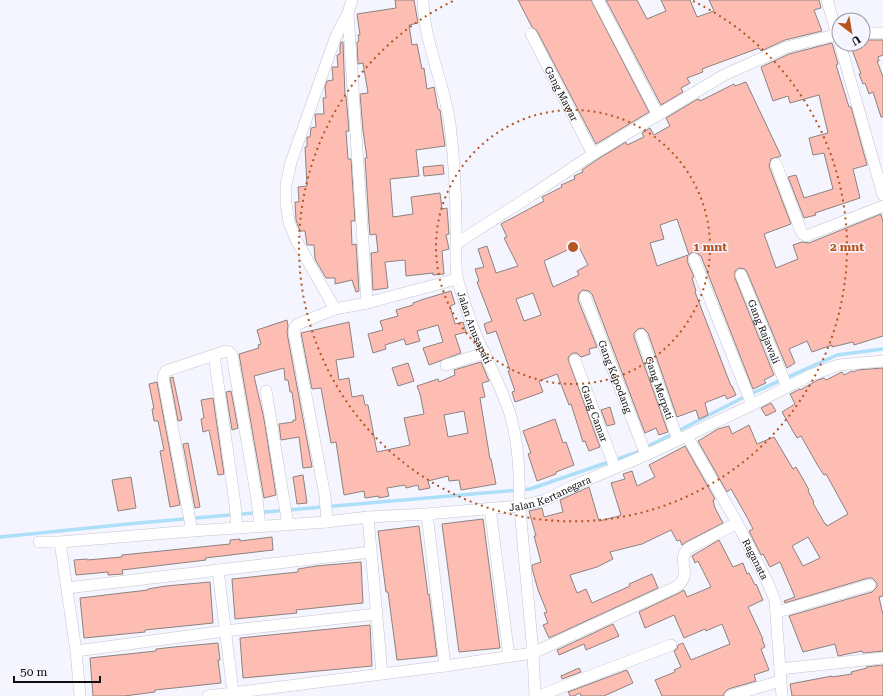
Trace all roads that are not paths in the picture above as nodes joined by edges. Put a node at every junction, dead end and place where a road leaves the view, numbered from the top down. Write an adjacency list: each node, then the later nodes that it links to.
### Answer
1 (352, 0): 5 (street)
2 (423, 0): 17 (street, Jalan Anusapati)
3 (598, 0): 12 (street)
4 (827, 0): 6 (street)
5 (348, 13): 22 (street); 23 (street)
6 (831, 13)
7 (871, 33): 8 (street)
8 (883, 33)
9 (531, 34): 13 (street, Gang Mawar)
10 (831, 39): 12 (street)
11 (843, 52): 15 (street)
12 (658, 115): 13 (street)
13 (593, 154): 17 (street)
14 (776, 164): 16 (street)
15 (883, 195)
16 (883, 206)
17 (457, 243): 20 (street, Jalan Anusapati)
18 (694, 259): 32 (street)
19 (741, 275): 30 (street, Gang Rajawali)
20 (457, 279): 22 (street); 25 (street, Jalan Anusapati)
21 (584, 297): 34 (street, Gang Kepodang)
22 (367, 303): 23 (street)
23 (335, 309): 41 (street)
24 (641, 335): 33 (street, Gang Merpati)
25 (485, 353): 29 (street); 36 (street, Jalan Anusapati)
26 (214, 355): 42 (street); 44 (street); 45 (street)
27 (576, 360): 35 (street, Gang Camar)
28 (883, 361): 30 (street, Jalan Kertanegara)
29 (446, 365)
30 (785, 382): 32 (street, Jalan Kertanegara)
31 (266, 391): 40 (street)
32 (750, 399): 33 (street, Jalan Kertanegara)
33 (681, 437): 34 (street, Jalan Kertanegara); 43 (street, Raganata)
34 (644, 450): 35 (street, Jalan Kertanegara)
35 (614, 464): 36 (street, Jalan Kertanegara)
36 (520, 502): 37 (street, Jalan Kertanegara); 57 (street, Jalan Anusapati)
37 (490, 508): 38 (street, Jalan Kertanegara); 58 (street)
38 (427, 514): 39 (street, Jalan Kertanegara); 60 (street)
39 (368, 517): 41 (street, Jalan Kertanegara); 48 (street)
40 (287, 521): 41 (street, Jalan Kertanegara); 42 (street, Jalan Kertanegara)
41 (327, 521)
42 (260, 522): 44 (street, Jalan Kertanegara)
43 (737, 523): 52 (street, Raganata); 57 (street)
44 (236, 525): 45 (street, Jalan Kertanegara)
45 (192, 527): 47 (street, Jalan Kertanegara)
46 (40, 542): 47 (street, Jalan Kertanegara)
47 (60, 542): 51 (street)
48 (371, 552): 49 (street); 53 (street)
49 (218, 570): 51 (street); 54 (street)
50 (870, 585): 52 (street)
51 (68, 588): 56 (street)
52 (777, 612): 61 (street, Raganata)
53 (377, 614): 54 (street); 62 (street)
54 (225, 631): 56 (street); 64 (street)
55 (671, 645): 68 (street)
56 (76, 651): 65 (street)
57 (533, 653): 58 (street); 67 (street, Jalan Anusapati)
58 (509, 657): 60 (street)
59 (883, 658): 61 (street)
60 (445, 666): 62 (street)
61 (780, 669): 63 (street, Raganata)
62 (382, 674): 64 (street)
63 (780, 681): 69 (street); 70 (street, Raganata)
64 (233, 693): 66 (street)
65 (80, 696)
66 (208, 696)
67 (535, 696)
68 (539, 696)
69 (730, 696)
70 (782, 696)

